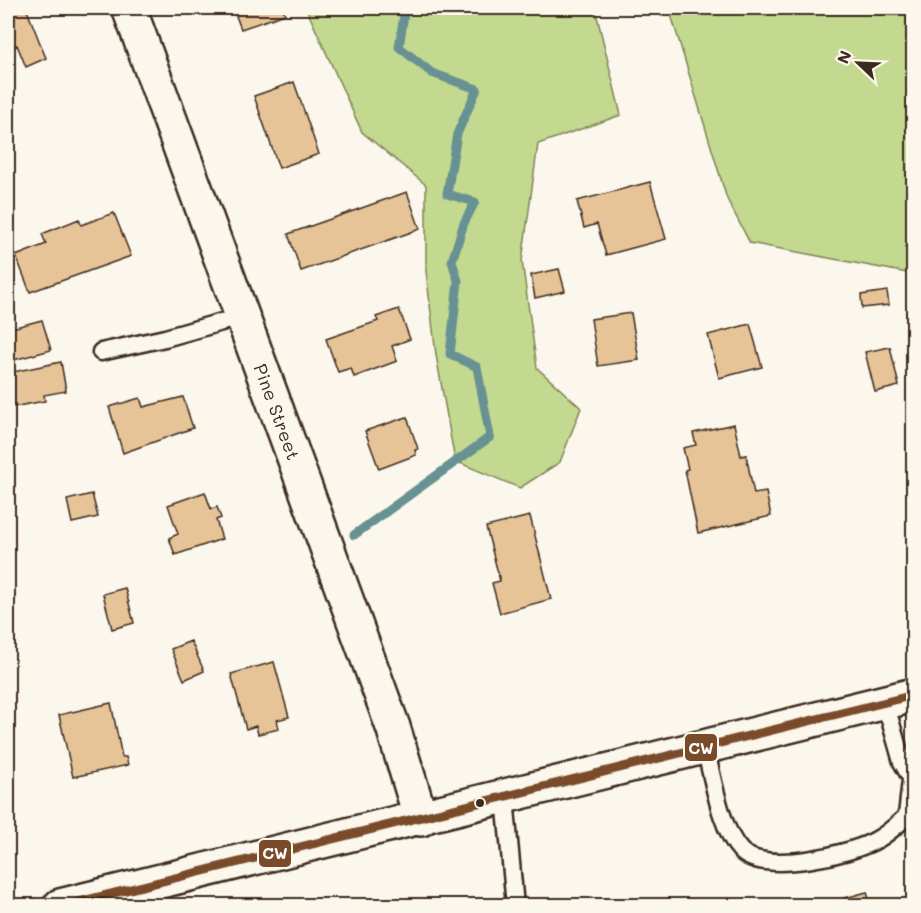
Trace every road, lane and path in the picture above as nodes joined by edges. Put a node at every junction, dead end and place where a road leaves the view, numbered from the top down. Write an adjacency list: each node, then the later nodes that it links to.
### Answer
1 (129, 8): 2 (street, Pine Street)
2 (243, 316): 3 (lane); 8 (street, Pine Street)
3 (101, 352)
4 (899, 699): 5 (street); 6 (lane)
5 (705, 748): 6 (lane); 7 (street)
6 (912, 782)
7 (505, 798): 8 (street); 10 (lane)
8 (421, 819): 9 (street)
9 (60, 906)
10 (515, 906)

